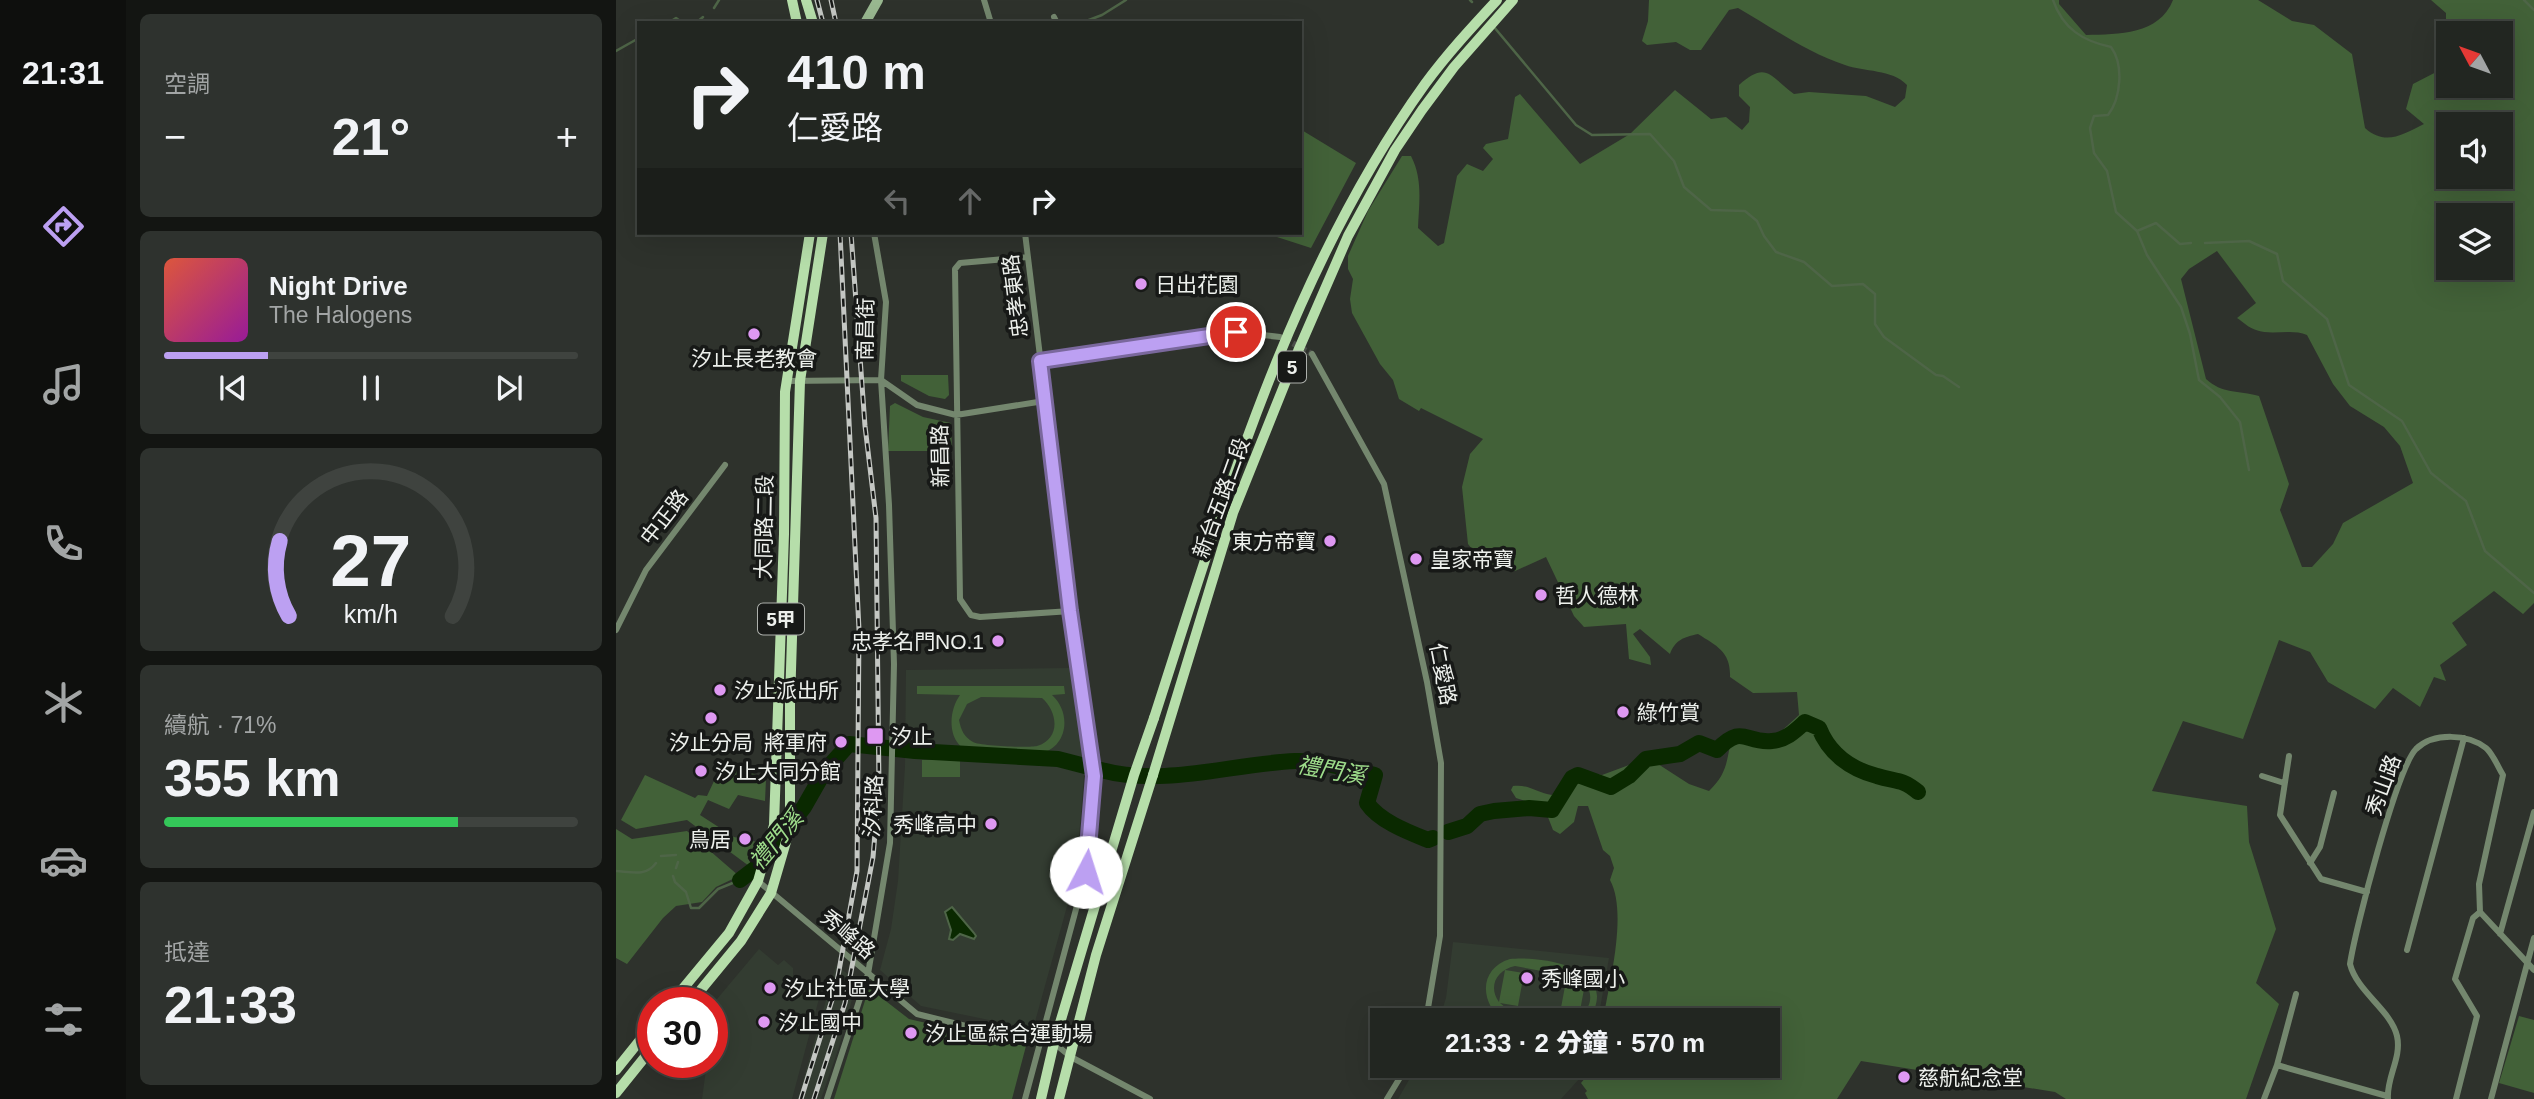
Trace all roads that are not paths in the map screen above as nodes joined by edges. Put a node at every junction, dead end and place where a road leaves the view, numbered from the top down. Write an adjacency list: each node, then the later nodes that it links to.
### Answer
1 (792, 0): 7 (main road)
2 (806, 0): 8 (main road)
3 (878, 0): 9 (street)
4 (984, 0): 10 (street)
5 (1497, 0): 51 (main road, 新台五路二段 / 5, bridge)
6 (1513, 0): 53 (main road, 新台五路二段 / 5, bridge)
7 (797, 21)
8 (812, 21)
9 (865, 21)
10 (990, 21)
11 (810, 235): 20 (main road, 大同路二段 / 5甲)
12 (823, 235): 21 (main road, 大同路二段 / 5甲)
13 (874, 235): 19 (street, 南昌街)
14 (1025, 235): 15 (street, 忠孝東路)
15 (1028, 257): 18 (street, 忠孝東路); 23 (street, 新昌路)
16 (1280, 337): 18 (street)
17 (1312, 354): 49 (street, 仁愛路)
18 (1040, 361): 22 (street, 忠孝東路)
19 (881, 380): 21 (street); 23 (street, 南昌街); 45 (street, 汐科路)
20 (786, 381): 21 (street); 33 (main road, 大同路二段 / 5甲)
21 (800, 381): 34 (main road, 大同路二段 / 5甲)
22 (1044, 401): 23 (street, 南昌街); 25 (street, 忠孝東路)
23 (956, 415): 25 (street, 新昌路)
24 (725, 465): 26 (street, 中正路)
25 (1070, 611): 50 (street, 忠孝東路)
26 (616, 630)
27 (2464, 738): 38 (street, 秀山路); 39 (street); 42 (street)
28 (2289, 756): 30 (street)
29 (2262, 776): 30 (street)
30 (2284, 783): 35 (street)
31 (2334, 793): 35 (street)
32 (2534, 812): 40 (street)
33 (774, 825): 34 (main road); 36 (main road, 大同路二段 / 5甲)
34 (790, 828): 37 (main road, 大同路二段 / 5甲)
35 (2310, 863): 38 (street)
36 (758, 881): 37 (street, 秀峰路); 46 (main road, 大同路二段 / 5甲)
37 (771, 892): 45 (street, 秀峰路); 47 (main road, 大同路二段 / 5甲)
38 (2367, 892): 59 (street, 秀山路)
39 (2480, 912): 40 (street); 67 (street)
40 (2500, 933): 43 (street)
41 (2534, 938): 43 (street)
42 (2407, 950)
43 (2527, 962): 44 (street); 68 (street)
44 (2534, 970)
45 (868, 974): 50 (street, 秀峰路); 60 (street, 汐科路)
46 (684, 987)
47 (703, 987)
48 (2296, 994): 54 (street)
49 (1428, 1008)
50 (1041, 1041): 51 (street, 秀峰路); 61 (street, 忠孝東路)
51 (1054, 1043): 53 (street); 62 (main road, 5)
52 (637, 1044): 56 (main road)
53 (1071, 1057): 63 (main road, 5); 64 (street)
54 (2277, 1065): 59 (street); 66 (street)
55 (637, 1067): 58 (main road)
56 (616, 1070)
57 (1400, 1078): 65 (street)
58 (616, 1093)
59 (2386, 1098)
60 (827, 1099)
61 (1025, 1099)
62 (1041, 1099)
63 (1059, 1099)
64 (1150, 1099)
65 (1387, 1099)
66 (2264, 1099)
67 (2456, 1099)
68 (2490, 1099)

